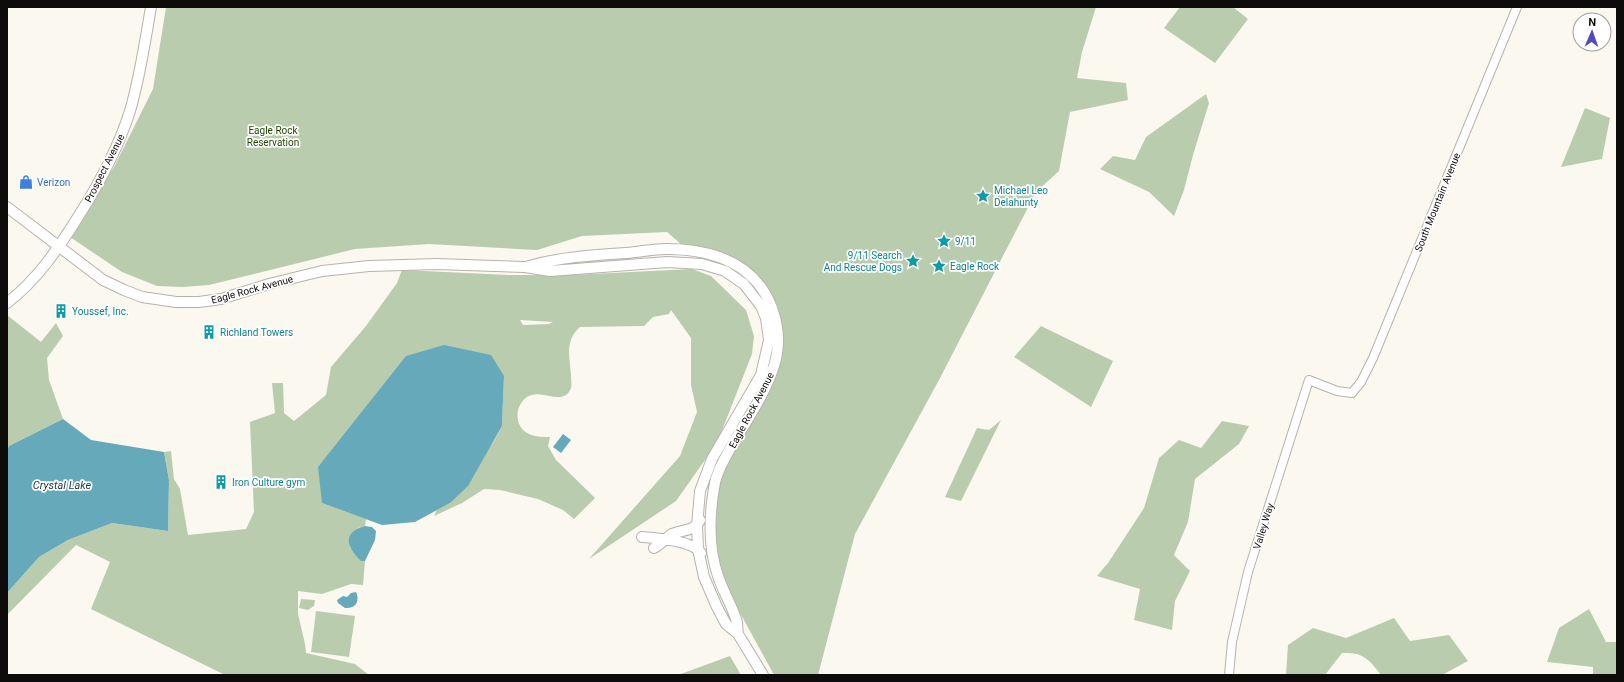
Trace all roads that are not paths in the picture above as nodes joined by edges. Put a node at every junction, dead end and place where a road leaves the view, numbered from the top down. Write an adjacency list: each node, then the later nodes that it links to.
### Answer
1 (151, 7): 4 (main road, Prospect Avenue)
2 (1517, 7): 10 (street, South Mountain Avenue)
3 (7, 207): 4 (main road, Eagle Rock Avenue)
4 (59, 247): 7 (main road, Eagle Rock Avenue); 9 (main road, Prospect Avenue)
5 (632, 252): 6 (main road); 7 (main road, Eagle Rock Avenue); 8 (main road); 11 (main road, Eagle Rock Avenue)
6 (639, 265): 8 (main road, Eagle Rock Avenue); 12 (main road, Eagle Rock Avenue)
7 (525, 267): 8 (main road, Eagle Rock Avenue)
8 (584, 268)
9 (7, 303)
10 (1309, 380): 20 (street, Valley Way)
11 (714, 486): 12 (main road); 17 (main road, Eagle Rock Avenue)
12 (697, 526): 14 (main road); 16 (main road, Eagle Rock Avenue)
13 (642, 537): 14 (main road)
14 (666, 539): 15 (main road); 16 (main road)
15 (654, 548)
16 (698, 549): 17 (main road); 18 (main road, Eagle Rock Avenue)
17 (734, 615): 18 (main road, Eagle Rock Avenue)
18 (738, 634): 19 (main road, Eagle Rock Avenue)
19 (763, 675)
20 (1230, 675)

